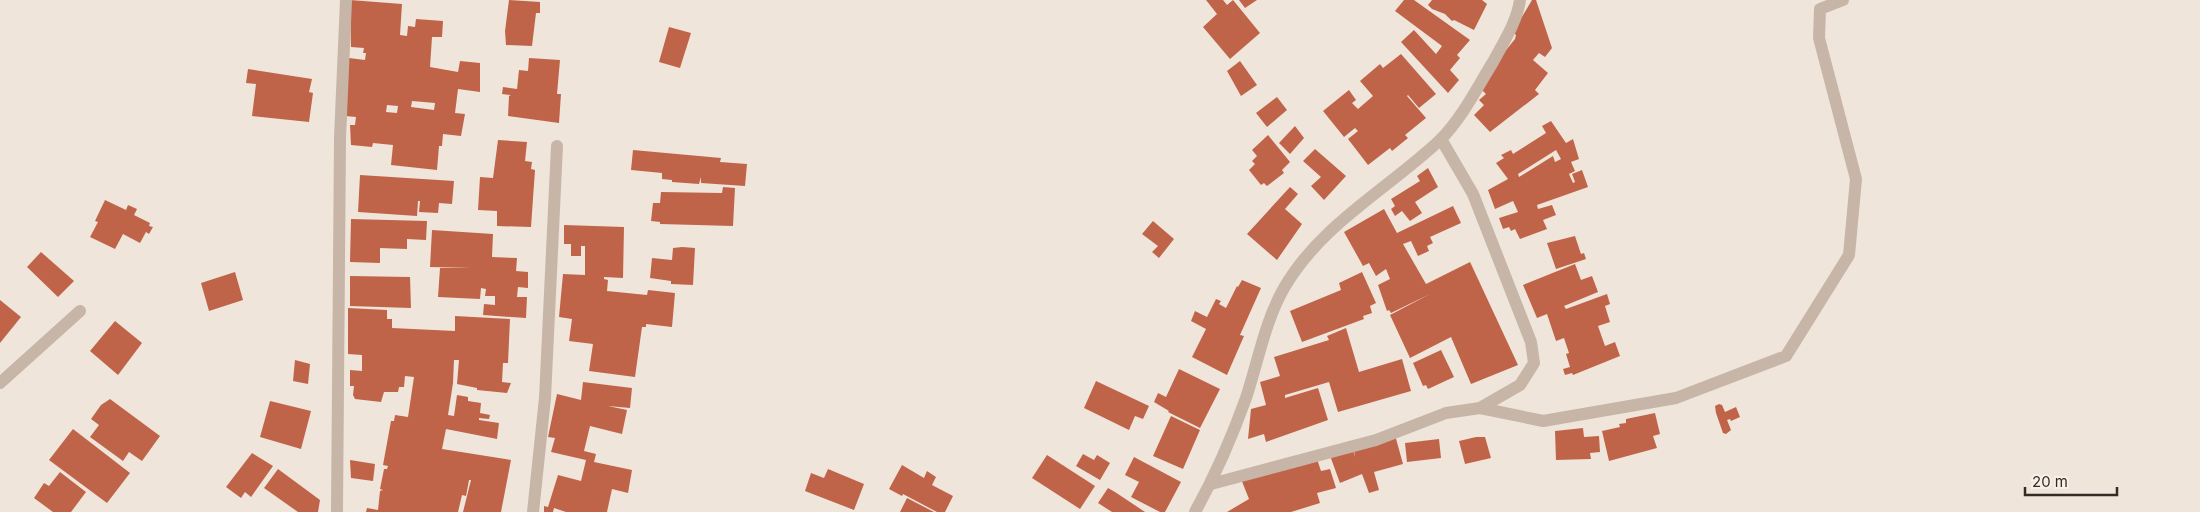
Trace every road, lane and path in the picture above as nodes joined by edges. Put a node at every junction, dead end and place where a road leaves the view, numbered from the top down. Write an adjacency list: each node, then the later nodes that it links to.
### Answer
1 (346, 0): 10 (street)
2 (1520, 0): 4 (street)
3 (1843, 0): 8 (street)
4 (1441, 139): 8 (street); 9 (street)
5 (557, 146): 11 (street)
6 (80, 311): 7 (street)
7 (0, 383)
8 (1480, 408): 9 (street)
9 (1211, 484): 12 (street)
10 (337, 512)
11 (533, 512)
12 (1195, 512)

